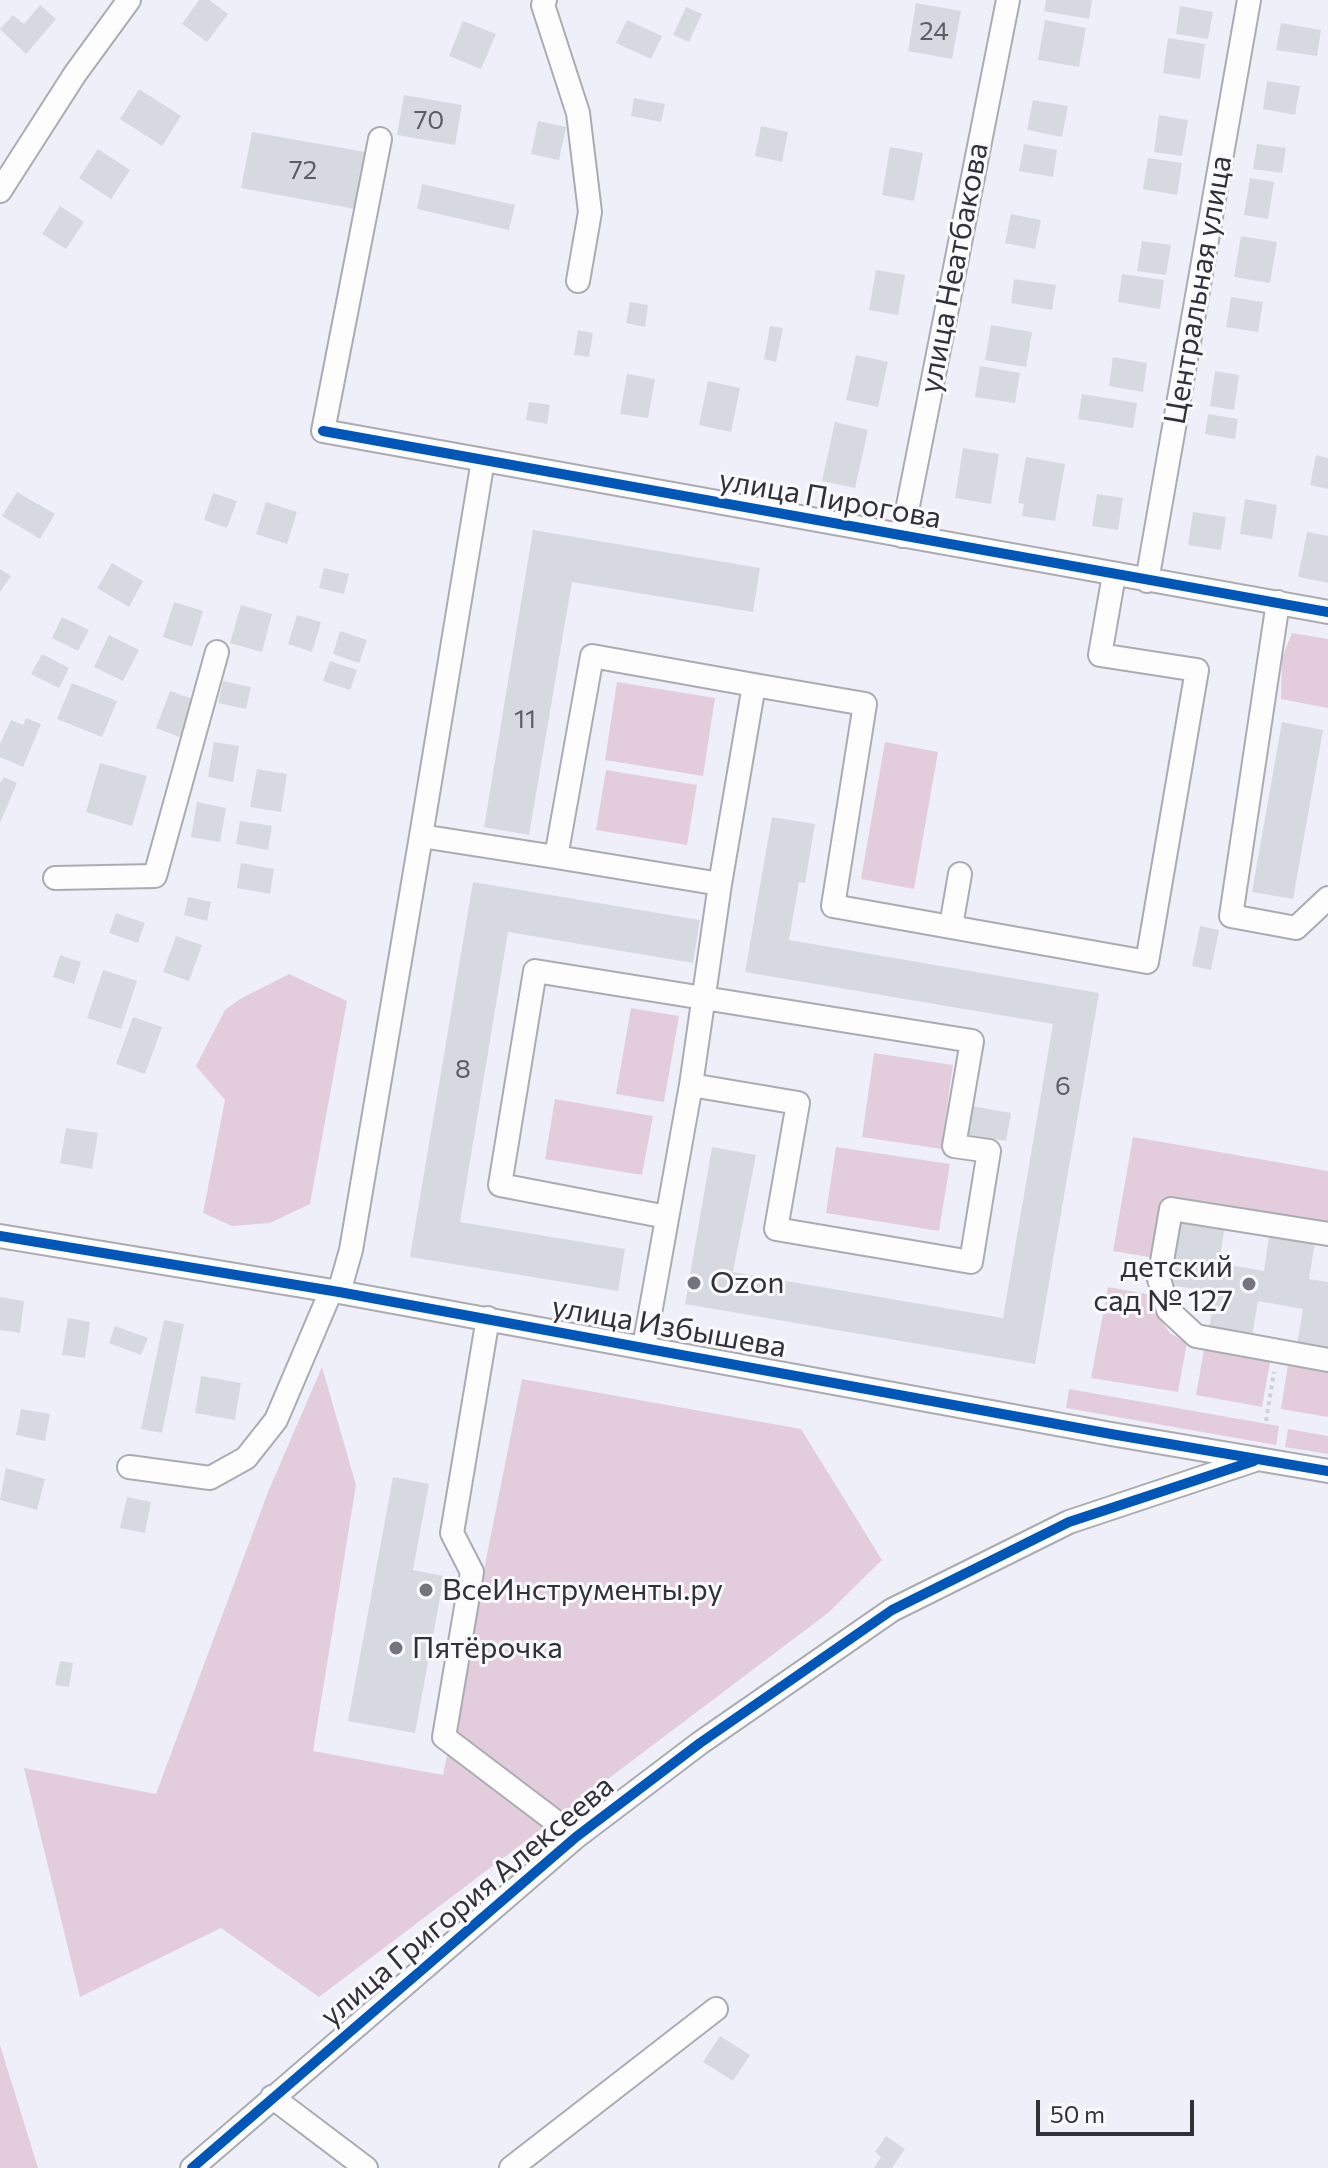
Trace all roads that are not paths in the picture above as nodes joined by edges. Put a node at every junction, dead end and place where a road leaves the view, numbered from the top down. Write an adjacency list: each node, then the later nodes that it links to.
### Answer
1 (129, 0): 6 (street)
2 (545, 0): 7 (street)
3 (1008, 0): 9 (street, улица Неатбакова)
4 (1249, 0): 11 (street, Центральная улица)
5 (380, 139): 8 (street, улица Пирогова)
6 (0, 191)
7 (578, 281)
8 (483, 460): 9 (street, улица Пирогова); 16 (street)
9 (902, 536): 10 (street, улица Пирогова)
10 (1114, 575): 11 (street, улица Пирогова); 22 (street)
11 (1147, 581): 12 (street, улица Пирогова)
12 (1278, 602): 13 (street, улица Пирогова); 21 (street)
13 (1328, 612)
14 (217, 652): 19 (street)
15 (754, 685): 17 (street); 20 (street); 22 (street)
16 (421, 836): 17 (street); 28 (street)
17 (556, 857): 20 (street)
18 (960, 874): 22 (street)
19 (55, 878)
20 (720, 884): 23 (street)
21 (1328, 898)
22 (951, 926)
23 (703, 996): 24 (street); 24 (street); 25 (street)
24 (691, 1085): 25 (street)
25 (667, 1217): 30 (street)
26 (1328, 1234): 31 (street)
27 (0, 1236): 28 (street, улица Избышева)
28 (335, 1291): 29 (street, улица Избышева); 33 (street)
29 (488, 1318): 30 (street, улица Избышева); 35 (street)
30 (644, 1347): 32 (street, улица Избышева)
31 (1328, 1360)
32 (1257, 1459): 34 (street, улица Избышева); 35 (street, улица Григория Алексеева)
33 (129, 1467)
34 (1328, 1471)
35 (576, 1837): 37 (street, улица Григория Алексеева)
36 (716, 2009): 40 (street)
37 (272, 2097): 38 (street, улица Григория Алексеева); 39 (street)
38 (192, 2168)
39 (366, 2168)
40 (511, 2168)

